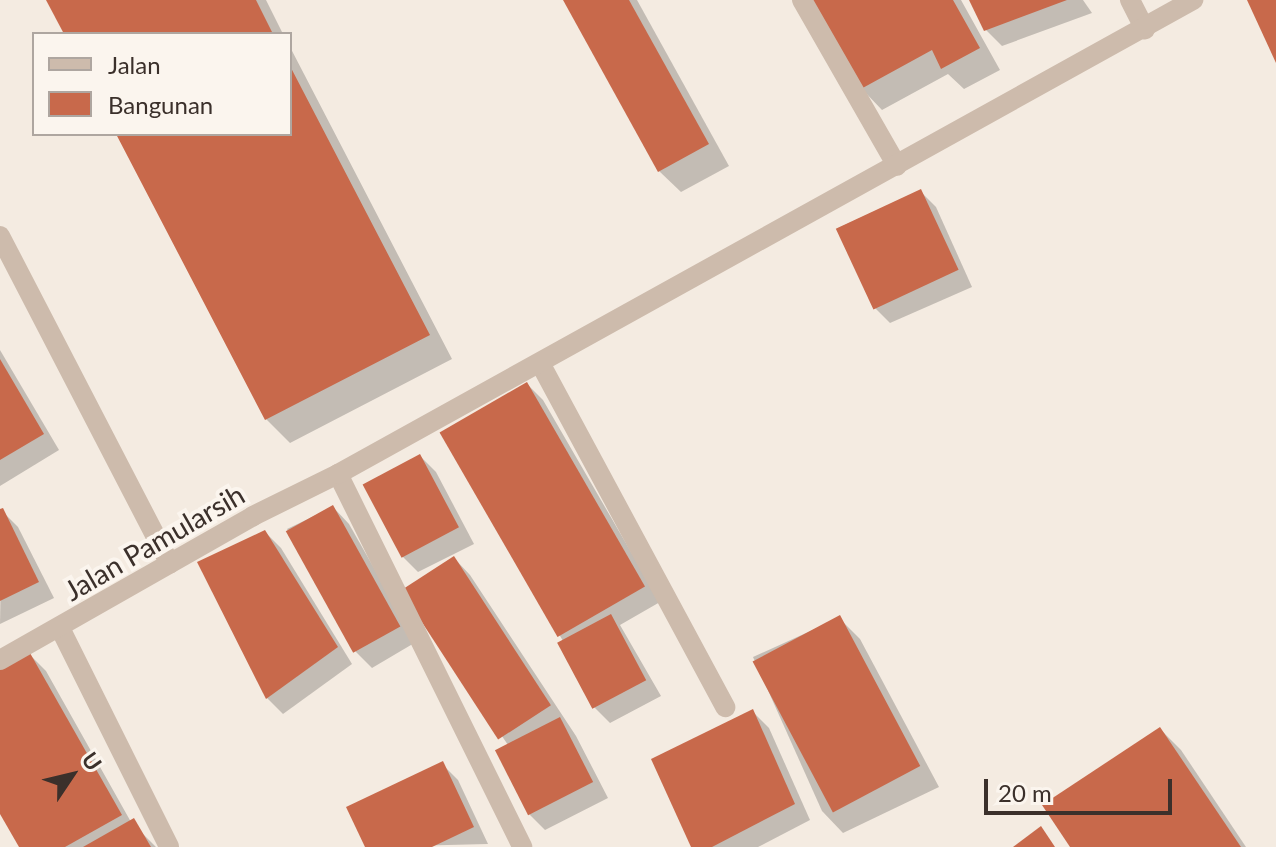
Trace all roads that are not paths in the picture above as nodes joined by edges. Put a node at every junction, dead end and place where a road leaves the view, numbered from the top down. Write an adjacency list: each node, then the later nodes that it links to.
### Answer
1 (802, 0): 5 (street)
2 (1130, 0): 4 (street)
3 (1193, 0): 4 (street, Jalan Pamularsih)
4 (1145, 29): 5 (street, Jalan Pamularsih)
5 (897, 166): 7 (street, Jalan Pamularsih)
6 (0, 236): 9 (street)
7 (540, 363): 8 (street, Jalan Pamularsih); 12 (street)
8 (338, 474): 9 (street, Jalan Pamularsih); 14 (street)
9 (170, 564): 10 (street, Jalan Pamularsih)
10 (61, 630): 11 (street, Jalan Pamularsih); 13 (street)
11 (0, 660)
12 (725, 707)
13 (169, 847)
14 (522, 847)

